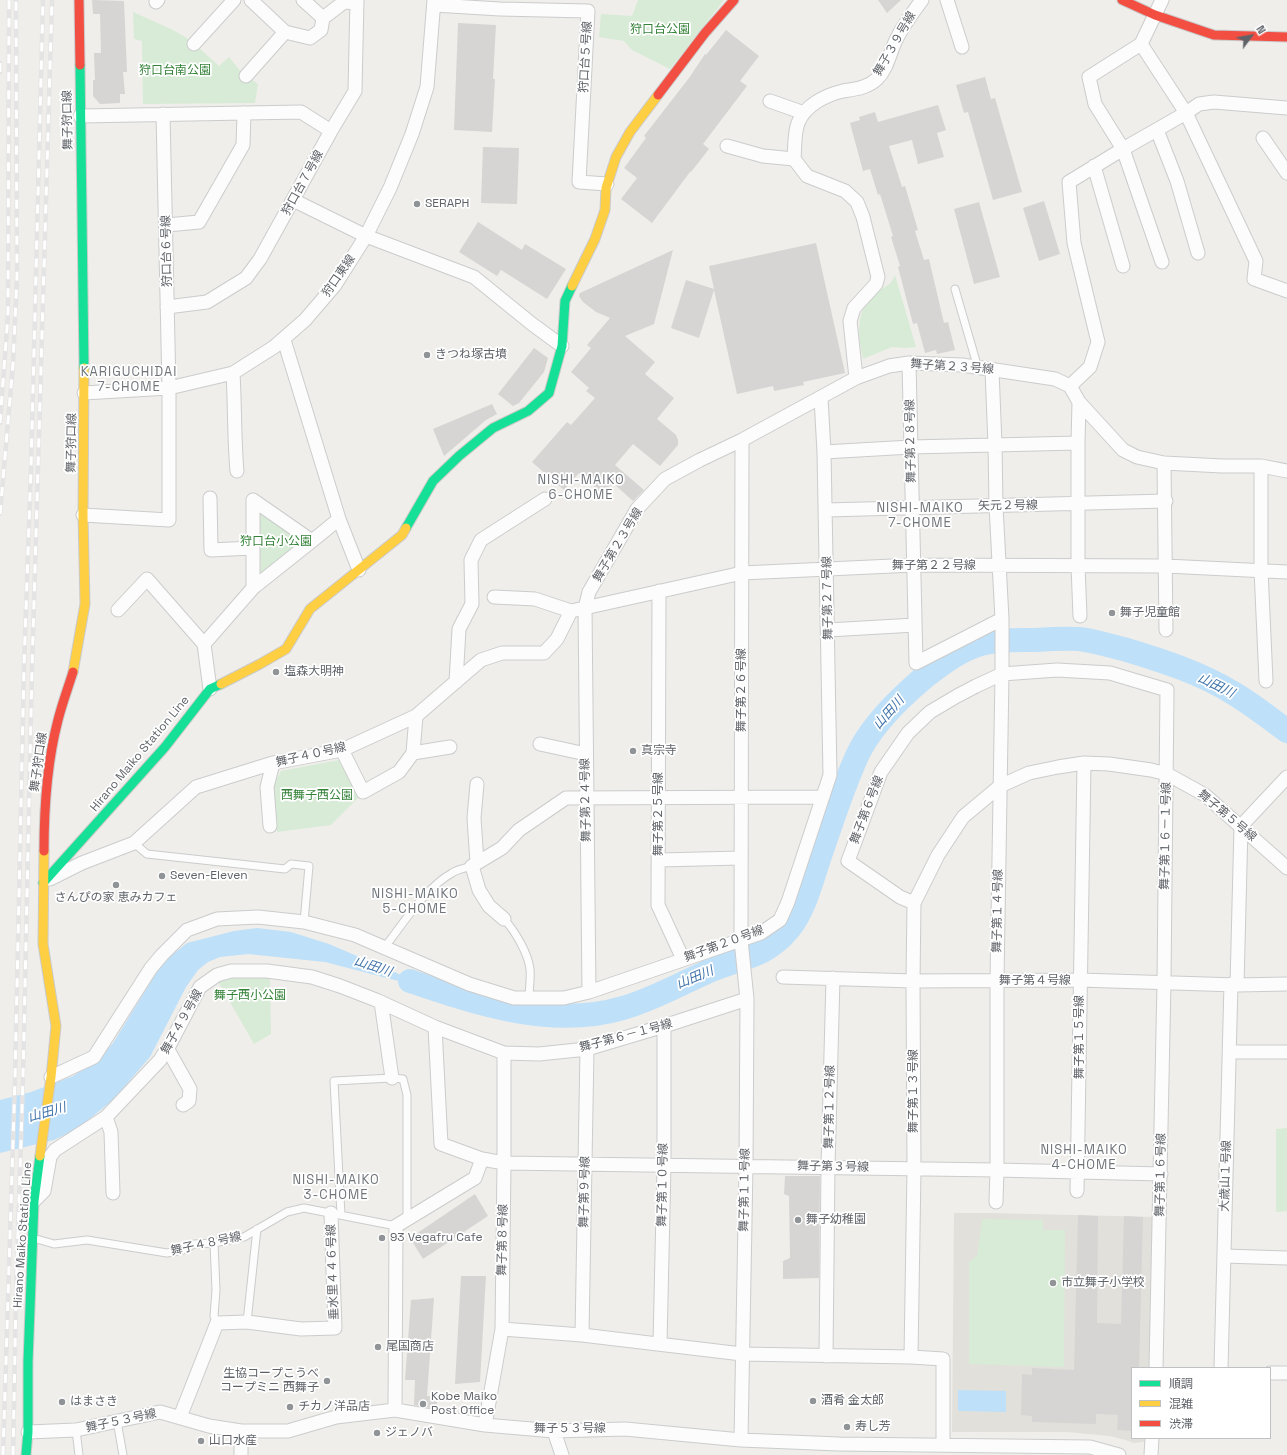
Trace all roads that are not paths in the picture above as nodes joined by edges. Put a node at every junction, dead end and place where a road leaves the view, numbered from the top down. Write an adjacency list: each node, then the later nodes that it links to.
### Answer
1 (79, 0): 26 (main road, 舞子狩口線)
2 (234, 0): 16 (street)
3 (251, 0): 14 (street)
4 (303, 0): 13 (street)
5 (734, 0): 35 (main road, Hirano Maiko Station Line)
6 (922, 0): 23 (street, 舞子３９号線)
7 (947, 0): 18 (street)
8 (1122, 0): 12 (main road)
9 (1162, 0): 12 (street)
10 (357, 2): 13 (street); 28 (street, 狩口台７号線)
11 (434, 2): 35 (street, 狩口台５号線); 38 (street, 狩口東線)
12 (1155, 15): 15 (main road); 17 (street)
13 (323, 18): 14 (street)
14 (285, 32): 19 (street)
15 (1287, 37)
16 (194, 44)
17 (1141, 44): 24 (street); 31 (street)
18 (962, 47)
19 (246, 76)
20 (770, 101): 23 (street)
21 (1287, 108): 24 (street)
22 (244, 113): 25 (street); 28 (street); 37 (street)
23 (804, 113): 32 (street, 舞子３９号線)
24 (1186, 113): 27 (street); 43 (street)
25 (164, 114): 26 (street); 37 (street, 狩口台６号線)
26 (80, 116): 54 (main road, 舞子狩口線)
27 (1157, 130): 31 (street); 39 (street)
28 (331, 131): 36 (street, 狩口台７号線)
29 (1263, 138): 34 (street)
30 (727, 146): 32 (street)
31 (1122, 149): 33 (street); 40 (street)
32 (794, 159): 51 (street)
33 (1094, 166): 41 (street); 52 (street)
34 (1287, 173)
35 (607, 184): 46 (main road, Hirano Maiko Station Line)
36 (293, 200): 38 (street); 44 (street, 狩口台７号線)
37 (167, 225): 44 (street, 狩口台６号線)
38 (366, 236): 45 (street, 狩口東線); 46 (street)
39 (1198, 252)
40 (1162, 262)
41 (1123, 266)
42 (955, 289): 48 (lane)
43 (1287, 291)
44 (168, 307): 53 (street, 狩口台６号線)
45 (284, 340): 50 (street, 狩口東線); 74 (street)
46 (562, 346): 81 (main road, Hirano Maiko Station Line)
47 (909, 363): 48 (street, 舞子第２３号線); 51 (street, 舞子第２３号線); 60 (street, 舞子第２８号線)
48 (978, 368): 49 (street, 舞子第２３号線)
49 (992, 370): 52 (street, 舞子第２３号線); 59 (street, 舞子第１４号線)
50 (233, 373): 53 (street, 狩口東線); 64 (street)
51 (856, 378): 55 (street, 舞子第２３号線)
52 (1070, 386): 56 (street)
53 (169, 388): 54 (street, 狩口東線); 73 (street, 狩口台６号線)
54 (84, 393): 73 (main road, 舞子狩口線)
55 (821, 398): 57 (street, 舞子第２３号線); 61 (street, 舞子第２７号線)
56 (1079, 402): 58 (street); 62 (street)
57 (742, 440): 85 (street, 舞子第２６号線); 89 (street, 舞子第２３号線)
58 (1078, 443): 59 (street); 69 (street)
59 (995, 445): 60 (street); 70 (street, 舞子第１４号線)
60 (911, 447): 61 (street); 71 (street, 舞子第２８号線)
61 (824, 452): 72 (street, 舞子第２７号線)
62 (1164, 463): 63 (street); 68 (street)
63 (1261, 466): 65 (street); 83 (street)
64 (237, 471)
65 (1287, 471)
66 (210, 498): 76 (street)
67 (546, 499): 100 (street)
68 (1166, 501): 69 (street, 矢元２号線); 80 (street)
69 (1079, 504): 70 (street, 矢元２号線); 79 (street)
70 (996, 506): 71 (street, 矢元２号線); 78 (street, 舞子第１４号線)
71 (913, 508): 72 (street, 矢元２号線); 77 (street, 舞子第２８号線)
72 (826, 510): 82 (street, 舞子第２７号線)
73 (83, 515): 126 (main road, 舞子狩口線)
74 (339, 519): 75 (street); 81 (street)
75 (312, 541): 76 (street); 86 (street)
76 (252, 548): 86 (street)
77 (914, 565): 78 (street, 舞子第２２号線); 82 (street, 舞子第２２号線); 94 (street, 舞子第２８号線)
78 (999, 566): 79 (street, 舞子第２２号線); 93 (street, 舞子第１４号線)
79 (1078, 566): 80 (street, 舞子第２２号線); 92 (street)
80 (1166, 566): 83 (street, 舞子第２２号線); 96 (street)
81 (359, 570): 101 (main road, Hirano Maiko Station Line)
82 (827, 570): 85 (street, 舞子第２２号線); 95 (street, 舞子第２７号線)
83 (1261, 570): 84 (street, 舞子第２２号線); 99 (street)
84 (1287, 572)
85 (742, 573): 87 (street, 舞子第２２号線); 118 (street, 舞子第２６号線)
86 (253, 588): 97 (street)
87 (659, 591): 89 (street, 舞子第２２号線); 115 (street, 舞子第２５号線)
88 (494, 597): 91 (street)
89 (585, 608): 91 (street); 108 (street, 舞子第２４号線)
90 (118, 610): 97 (street)
91 (571, 611): 100 (street, 舞子４０号線)
92 (1080, 616)
93 (1002, 619): 94 (street, 舞子第２８号線); 98 (street, 舞子第１４号線)
94 (915, 625): 95 (street)
95 (828, 630): 116 (street, 舞子第２７号線)
96 (1166, 630)
97 (204, 644): 101 (street)
98 (1002, 674): 102 (street, 舞子第６号線); 114 (street, 舞子第１４号線); 127 (street, 舞子第６号線)
99 (1266, 681)
100 (456, 682): 103 (street, 舞子４０号線)
101 (210, 689): 126 (main road, Hirano Maiko Station Line)
102 (1167, 690): 111 (street, 舞子第１６－１号線)
103 (416, 716): 106 (street, 舞子４０号線); 107 (street)
104 (540, 744): 108 (street)
105 (450, 746): 107 (street)
106 (342, 750): 107 (street); 109 (street, 舞子４０号線)
107 (413, 753)
108 (586, 754): 117 (street, 舞子第２４号線)
109 (274, 763): 119 (street); 121 (street, 舞子４０号線)
110 (1084, 763): 111 (street, 舞子第５号線); 114 (street, 舞子第５号線); 135 (street, 舞子第１５号線)
111 (1167, 774): 120 (street, 舞子第５号線); 138 (street, 舞子第１６－１号線)
112 (1287, 777): 120 (street)
113 (477, 784): 124 (street)
114 (1000, 786): 127 (street, 舞子第５号線); 137 (street, 舞子第１４号線)
115 (659, 797): 117 (street); 118 (street); 123 (street, 舞子第２５号線)
116 (823, 797): 118 (street); 130 (street, 舞子第２０号線)
117 (586, 798): 124 (street); 141 (street, 舞子第２４号線)
118 (742, 798): 122 (street, 舞子第２６号線)
119 (270, 826)
120 (1241, 826): 125 (street, 舞子第５号線); 139 (street, 大歳山１号線)
121 (134, 843): 126 (street, 舞子４０号線); 129 (lane)
122 (740, 858): 123 (street); 130 (street, 舞子第２６号線)
123 (659, 860): 132 (street, 舞子第２５号線)
124 (474, 865): 128 (street); 131 (lane)
125 (1287, 868)
126 (43, 883): 152 (main road, Hirano Maiko Station Line)
127 (914, 903): 136 (street, 舞子第１３号線)
128 (504, 919): 142 (lane)
129 (304, 922): 131 (street, 舞子第２０号線); 152 (street, 舞子第２０号線)
130 (741, 940): 132 (street, 舞子第２０号線); 143 (street, 舞子第１１号線)
131 (384, 948): 142 (street, 舞子第２０号線)
132 (683, 959): 141 (street, 舞子第２０号線)
133 (783, 977): 134 (street, 舞子第４号線)
134 (833, 978): 136 (street, 舞子第４号線); 161 (street, 舞子第１２号線)
135 (1080, 980): 137 (street, 舞子第４号線); 138 (street, 舞子第４号線); 164 (street, 舞子第１５号線)
136 (913, 981): 137 (street, 舞子第４号線); 162 (street, 舞子第１３号線)
137 (997, 981): 163 (street, 舞子第１４号線)
138 (1164, 982): 139 (street, 舞子第４号線); 165 (street, 舞子第１６号線)
139 (1234, 984): 140 (street, 舞子第４号線); 149 (street, 大歳山１号線)
140 (1287, 984)
141 (589, 992): 142 (street, 舞子第２０号線)
142 (529, 998)
143 (747, 999): 145 (street, 舞子第６－１号線); 160 (street, 舞子第１１号線)
144 (381, 1002): 146 (street, 舞子４９号線); 147 (street, 舞子４９号線); 153 (street)
145 (664, 1026): 148 (street, 舞子第６－１号線); 159 (street, 舞子第１０号線)
146 (435, 1027): 151 (street, 舞子第６－１号線); 156 (street, 舞子第３号線)
147 (167, 1048): 154 (street); 155 (street, 舞子４９号線)
148 (588, 1049): 151 (street, 舞子第６－１号線); 158 (street, 舞子第９号線)
149 (1230, 1052): 150 (street); 175 (street, 大歳山１号線)
150 (1287, 1052)
151 (504, 1053): 157 (street, 舞子第８号線)
152 (51, 1077): 168 (main road, Hirano Maiko Station Line)
153 (392, 1078): 170 (lane); 171 (lane)
154 (183, 1105)
155 (106, 1117): 167 (street); 168 (street, 舞子４９号線)
156 (482, 1159): 157 (street, 舞子第３号線); 171 (street)
157 (504, 1163): 158 (street, 舞子第３号線); 179 (street, 舞子第８号線)
158 (586, 1164): 159 (street, 舞子第３号線); 180 (street, 舞子第９号線)
159 (664, 1165): 160 (street, 舞子第３号線); 181 (street, 舞子第１０号線)
160 (746, 1166): 161 (street, 舞子第３号線); 182 (street, 舞子第１１号線)
161 (828, 1167): 162 (street, 舞子第３号線); 183 (street, 舞子第１２号線)
162 (914, 1168): 163 (street, 舞子第３号線); 184 (street, 舞子第１３号線)
163 (997, 1170): 164 (street, 舞子第３号線); 169 (street, 舞子第１４号線)
164 (1078, 1171): 165 (street, 舞子第３号線); 166 (street, 舞子第１５号線)
165 (1161, 1174): 185 (street, 舞子第１６号線)
166 (1077, 1191)
167 (113, 1193)
168 (34, 1201): 173 (main road, Hirano Maiko Station Line)
169 (996, 1202)
170 (336, 1214): 171 (lane, 舞子４８号線); 172 (lane, 舞子４８号線); 177 (street, 垂水里４４６号線)
171 (402, 1223): 189 (street)
172 (257, 1230): 174 (lane, 舞子４８号線); 177 (lane)
173 (33, 1238): 174 (lane, 舞子４８号線); 196 (main road, Hirano Maiko Station Line)
174 (214, 1243): 178 (lane)
175 (1224, 1256): 176 (street); 186 (street, 大歳山１号線)
176 (1287, 1258)
177 (247, 1322): 178 (street, 垂水里４４６号線)
178 (217, 1323): 190 (street)
179 (502, 1329): 180 (street); 192 (street, 舞子第８号線)
180 (582, 1335): 181 (street)
181 (660, 1344): 182 (street)
182 (742, 1354): 183 (street); 198 (street, 舞子第１１号線)
183 (826, 1356): 184 (street)
184 (911, 1357): 199 (street)
185 (1156, 1367)
186 (1221, 1367)
187 (1271, 1372): 188 (street)
188 (1287, 1372)
189 (396, 1410): 192 (street, 舞子５３号線); 194 (street, 舞子５３号線)
190 (180, 1416): 191 (street, 舞子５３号線); 194 (street, 舞子５３号線)
191 (117, 1421): 193 (street, 舞子５３号線); 203 (lane)
192 (485, 1425): 195 (street, 舞子５３号線)
193 (76, 1430): 196 (street, 舞子５３号線); 202 (lane)
194 (241, 1431): 204 (street)
195 (554, 1431): 198 (street, 舞子５３号線); 205 (street)
196 (28, 1432): 201 (main road, Hirano Maiko Station Line)
197 (1152, 1439): 207 (street)
198 (741, 1440): 200 (street, 舞子５３号線)
199 (943, 1445): 200 (street, 舞子５３号線); 206 (street, 舞子５３号線)
200 (921, 1450)
201 (26, 1455)
202 (79, 1455)
203 (124, 1455)
204 (241, 1455)
205 (562, 1455)
206 (1119, 1455)
207 (1151, 1455)

